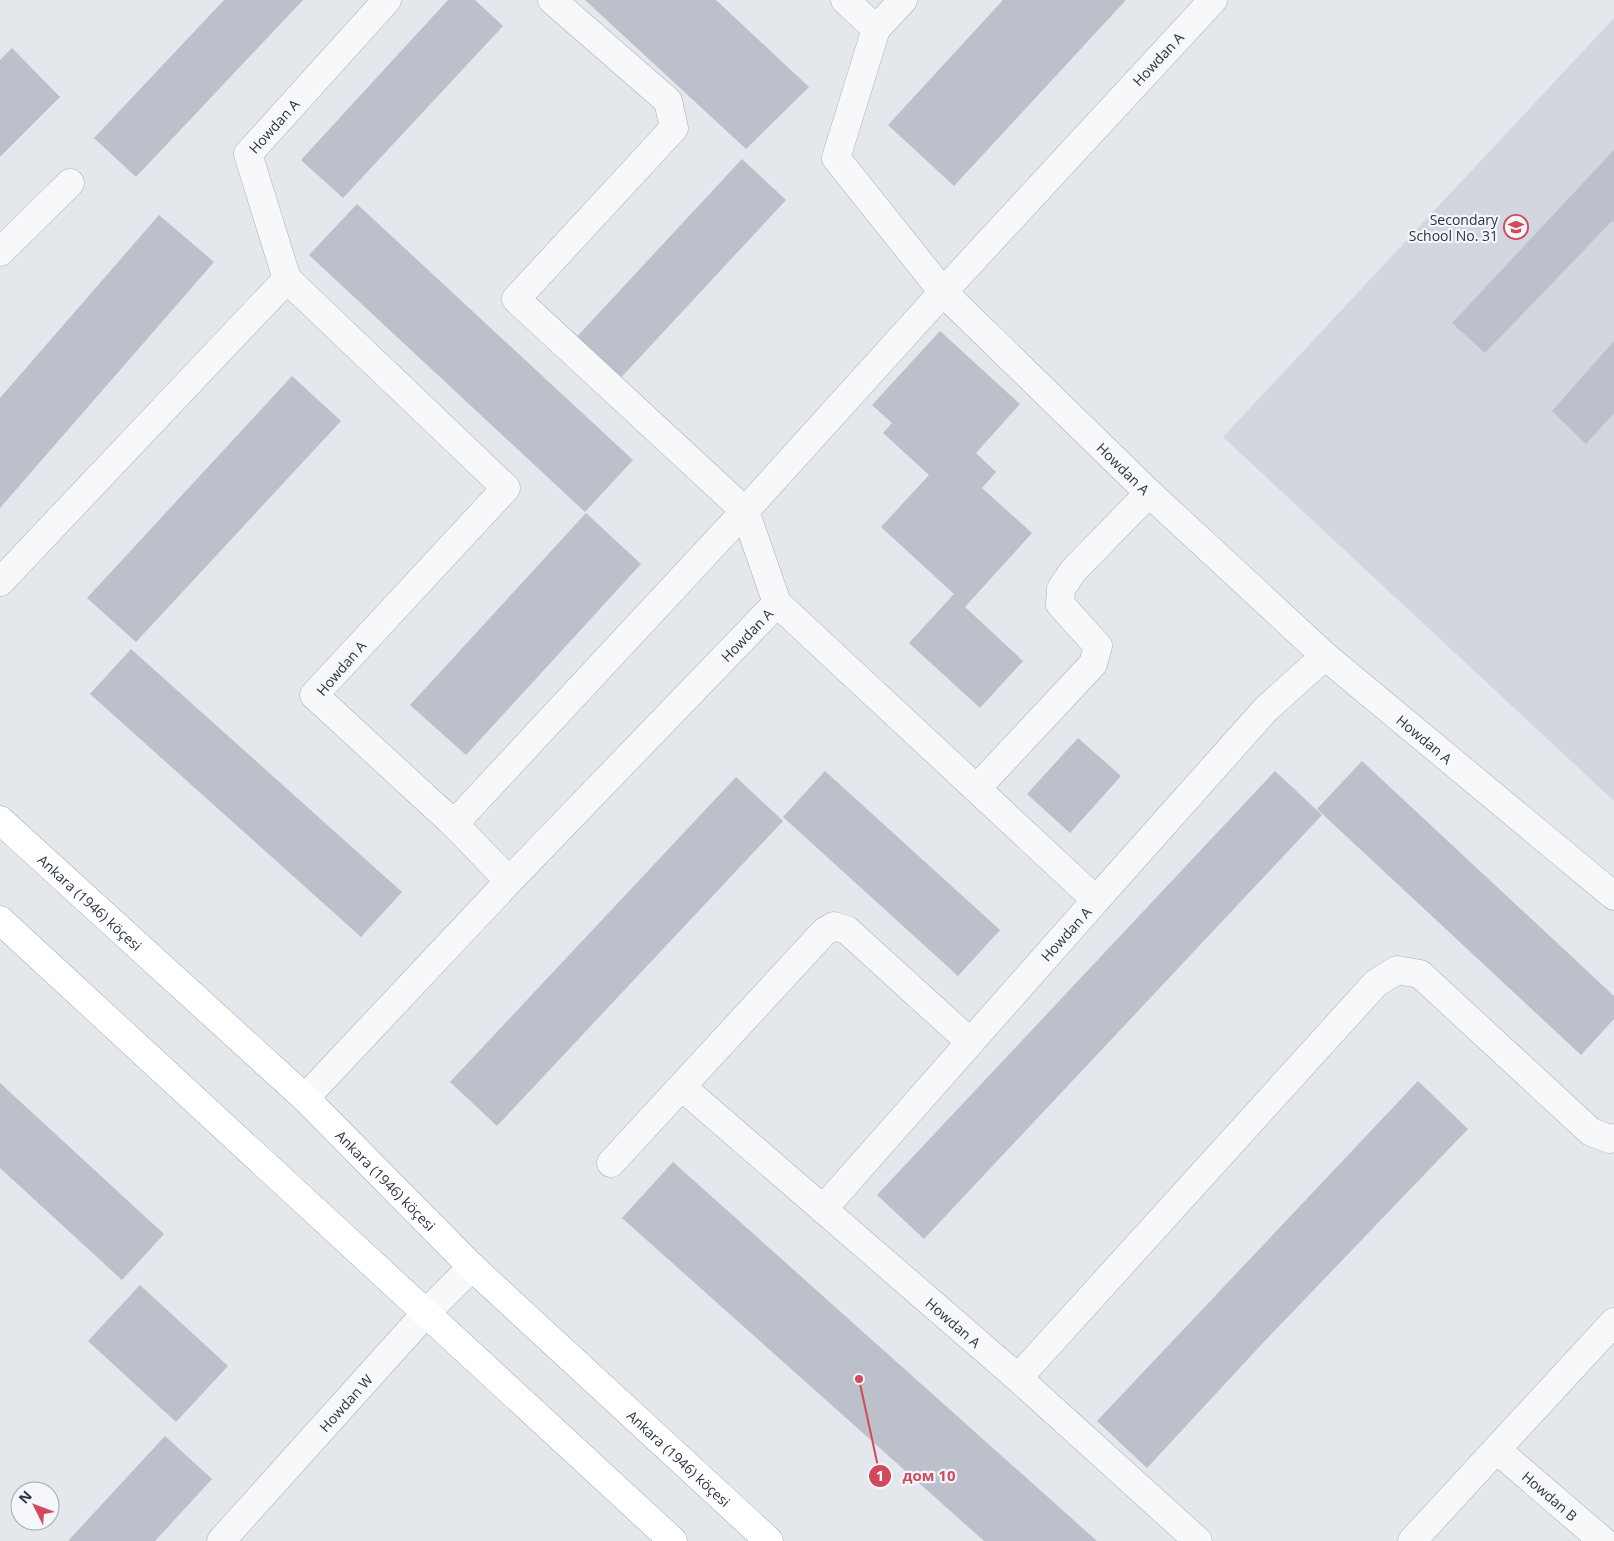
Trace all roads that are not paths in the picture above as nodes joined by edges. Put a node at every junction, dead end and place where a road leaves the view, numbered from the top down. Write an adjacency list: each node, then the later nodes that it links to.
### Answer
1 (387, 0): 9 (street, Howdan A)
2 (552, 0): 12 (street)
3 (845, 0): 6 (street)
4 (903, 0): 6 (street)
5 (1213, 0): 10 (street, Howdan A)
6 (876, 29): 10 (street)
7 (70, 183): 8 (street)
8 (0, 252)
9 (287, 279): 13 (street); 18 (street, Howdan A)
10 (943, 292): 11 (street, Howdan A); 12 (street)
11 (1149, 492): 15 (street, Howdan A); 16 (street)
12 (745, 510): 14 (street); 18 (street)
13 (0, 582)
14 (777, 603): 16 (street, Howdan A); 19 (street, Howdan A)
15 (1325, 656): 20 (street, Howdan A); 21 (street)
16 (977, 788): 21 (street, Howdan A)
17 (0, 820): 25 (main road, Ankara (1946) köçesi)
18 (454, 824): 19 (street, Howdan A)
19 (509, 881): 25 (street, Howdan A)
20 (1614, 896)
21 (1096, 900): 23 (street, Howdan A)
22 (0, 920): 30 (main road)
23 (970, 1042): 24 (street); 28 (street, Howdan A)
24 (682, 1087): 27 (street); 28 (street)
25 (305, 1098): 29 (main road, Ankara (1946) köçesi)
26 (1614, 1138): 32 (street)
27 (611, 1163)
28 (823, 1209): 32 (street, Howdan A)
29 (472, 1267): 30 (street, Howdan W); 36 (main road, Ankara (1946) köçesi)
30 (426, 1313): 34 (street, Howdan W); 35 (main road)
31 (1614, 1322): 33 (street)
32 (1018, 1378): 37 (street, Howdan A)
33 (1497, 1450): 38 (street); 39 (street, Howdan B)
34 (221, 1541)
35 (673, 1541)
36 (769, 1541)
37 (1198, 1541)
38 (1412, 1541)
39 (1603, 1541)

